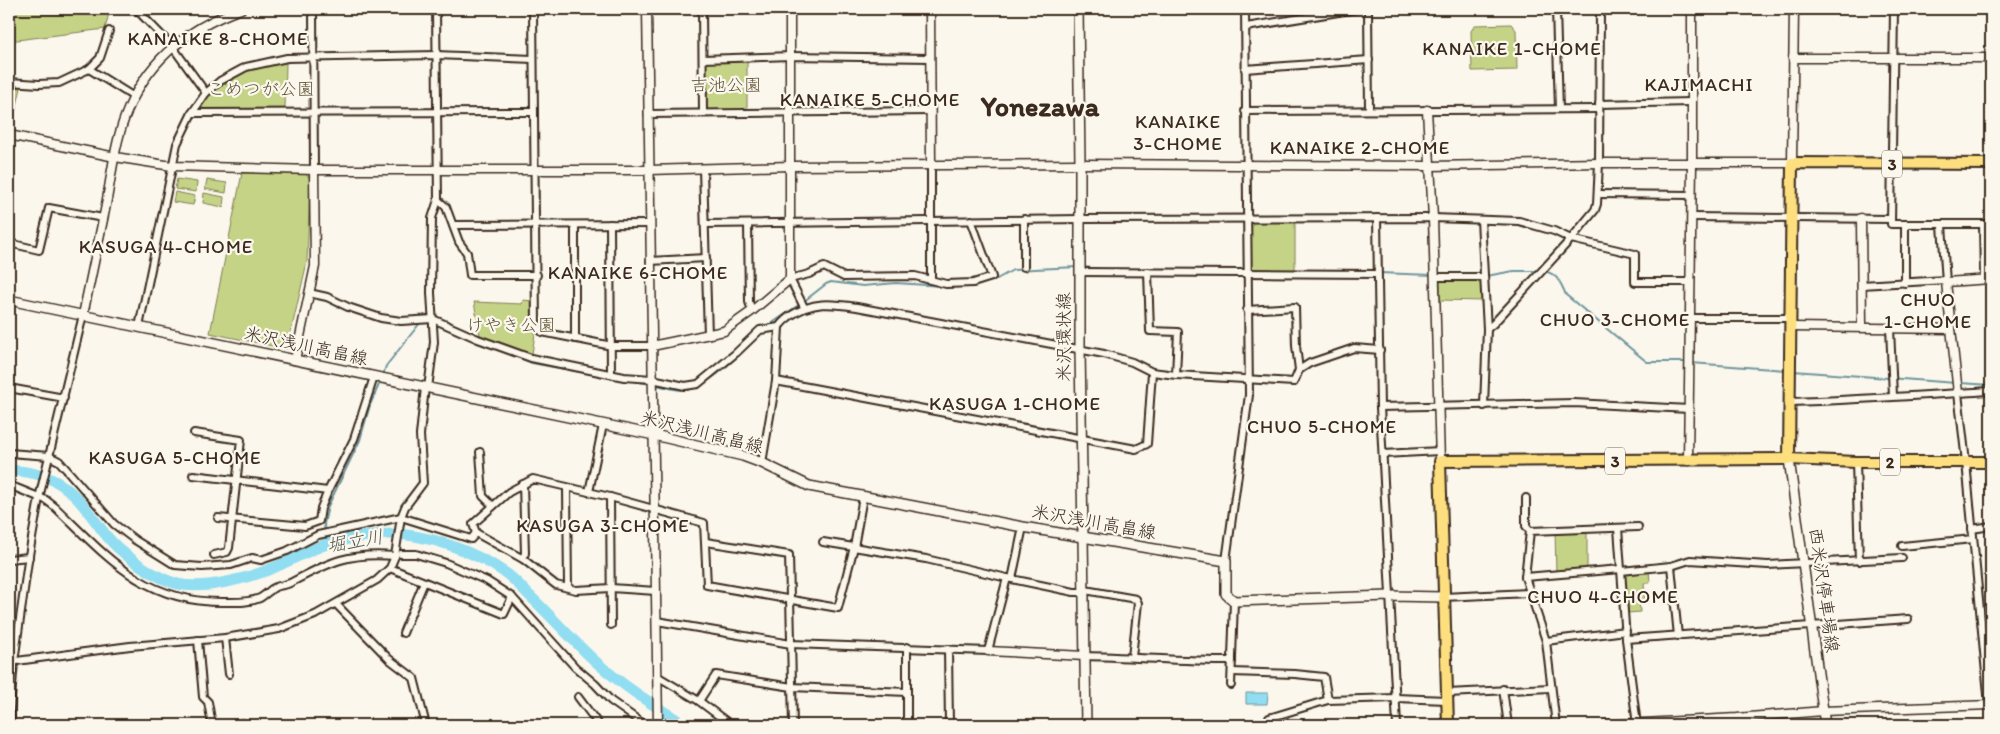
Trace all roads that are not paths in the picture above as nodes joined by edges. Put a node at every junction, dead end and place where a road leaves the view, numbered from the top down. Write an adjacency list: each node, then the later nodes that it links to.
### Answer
1 (136, 9): 21 (street)
2 (241, 9): 21 (street)
3 (313, 9): 24 (street)
4 (436, 9): 22 (street)
5 (533, 9): 25 (street)
6 (647, 9): 50 (street)
7 (702, 9): 30 (street)
8 (790, 9): 23 (street)
9 (930, 9): 26 (street)
10 (1078, 9): 55 (main road, 米沢環状線)
11 (1245, 9): 19 (street)
12 (1357, 9): 19 (street)
13 (1368, 9): 31 (street)
14 (1556, 9): 39 (street)
15 (1600, 9): 38 (street)
16 (1692, 9): 37 (street)
17 (1794, 9): 27 (street)
18 (1894, 9): 28 (street)
19 (1246, 27): 33 (street)
20 (109, 31): 32 (street)
21 (172, 46): 35 (street); 36 (street)
22 (436, 56): 24 (street); 25 (street); 48 (street)
23 (791, 56): 26 (street); 30 (street); 45 (street)
24 (314, 57): 35 (street); 47 (street)
25 (533, 58): 44 (street)
26 (930, 58): 42 (street)
27 (1793, 58): 28 (street); 54 (street)
28 (1893, 58): 29 (street); 58 (street)
29 (1991, 58)
30 (703, 59): 49 (street)
31 (1369, 60): 33 (street); 40 (street)
32 (89, 69): 34 (street); 36 (street)
33 (1245, 69): 43 (street)
34 (9, 82)
35 (206, 92): 46 (street)
36 (134, 96): 52 (street)
37 (1691, 102): 38 (street); 57 (street)
38 (1599, 107): 39 (street); 53 (street)
39 (1559, 109): 41 (street)
40 (1369, 110): 41 (street); 43 (street)
41 (1427, 110): 63 (street)
42 (931, 111): 45 (street); 60 (street)
43 (1246, 111): 56 (street)
44 (534, 112): 48 (street); 67 (street)
45 (791, 112): 49 (street); 62 (street)
46 (192, 113): 47 (street); 61 (street)
47 (314, 113): 48 (street); 65 (street)
48 (436, 113): 66 (street)
49 (703, 113): 50 (street)
50 (648, 114): 68 (street)
51 (9, 135): 52 (street)
52 (115, 157): 61 (street); 74 (street)
53 (1599, 163): 57 (street); 63 (street); 69 (street)
54 (1792, 163): 57 (street); 58 (main road, 3); 73 (main road)
55 (1080, 164): 56 (street); 60 (street); 80 (main road, 米沢環状線)
56 (1245, 164): 63 (street); 75 (street)
57 (1692, 164): 70 (street)
58 (1890, 164): 59 (main road, 3); 81 (street)
59 (1991, 164)
60 (931, 165): 62 (street); 82 (street)
61 (172, 166): 65 (street); 125 (street)
62 (790, 166): 64 (street); 89 (street)
63 (1429, 166): 77 (street)
64 (703, 169): 68 (street); 87 (street)
65 (314, 170): 66 (street); 116 (street)
66 (436, 170): 67 (street); 71 (street)
67 (534, 170): 68 (street); 94 (street)
68 (649, 170): 86 (street)
69 (1598, 194): 70 (street); 97 (street)
70 (1691, 195): 72 (street)
71 (438, 200): 93 (street); 123 (street)
72 (1691, 217): 73 (street); 113 (street)
73 (1792, 217): 78 (street); 124 (main road)
74 (104, 218): 98 (street); 121 (street)
75 (1247, 218): 76 (street); 80 (street); 104 (street)
76 (1377, 218): 77 (street); 105 (street)
77 (1433, 218): 84 (street); 107 (street)
78 (1861, 218): 81 (street); 115 (street)
79 (1024, 219): 80 (street); 83 (street); 101 (street)
80 (1080, 219): 102 (main road, 米沢環状線)
81 (1890, 219): 90 (street)
82 (931, 220): 83 (street); 89 (street); 111 (street)
83 (971, 220): 111 (street)
84 (1481, 220): 97 (street); 108 (street)
85 (610, 224): 86 (street); 95 (street); 133 (street)
86 (650, 224): 100 (street)
87 (706, 224): 88 (street); 99 (street)
88 (748, 224): 89 (street); 119 (street)
89 (791, 224): 109 (street)
90 (1905, 224): 96 (street); 114 (street)
91 (1983, 224): 92 (street); 96 (street); 110 (street)
92 (1991, 224)
93 (453, 225): 94 (street); 106 (street)
94 (536, 225): 95 (street); 106 (street)
95 (575, 225): 132 (street)
96 (1942, 225): 112 (street)
97 (1570, 239): 113 (street); 129 (street)
98 (9, 243)
99 (706, 258): 100 (street); 131 (street)
100 (650, 261): 134 (street)
101 (1024, 267)
102 (1080, 272): 103 (street); 135 (main road, 米沢環状線)
103 (1148, 272): 104 (street); 142 (street)
104 (1246, 272): 105 (street); 120 (street)
105 (1378, 274): 136 (street)
106 (537, 275): 132 (street)
107 (1435, 277): 108 (street); 155 (street)
108 (1484, 277): 129 (street)
109 (790, 279): 111 (street); 118 (street); 119 (street)
110 (1988, 279): 112 (street)
111 (932, 280)
112 (1946, 281): 114 (street); 130 (street)
113 (1690, 282): 122 (street)
114 (1905, 283): 115 (street)
115 (1861, 284): 127 (street)
116 (310, 293): 123 (street); 137 (street)
117 (9, 300): 121 (main road, 米沢浅川高畠線)
118 (804, 307): 126 (street); 135 (street)
119 (752, 310): 131 (street)
120 (1246, 310): 138 (street); 144 (street)
121 (83, 315): 125 (main road, 米沢浅川高畠線); 151 (street)
122 (1690, 318): 124 (street); 156 (street)
123 (434, 320): 140 (street); 147 (street)
124 (1791, 322): 127 (street); 152 (main road)
125 (139, 327): 137 (main road, 米沢浅川高畠線)
126 (779, 327): 143 (street); 145 (street)
127 (1862, 327): 128 (street)
128 (1890, 328): 130 (street); 150 (street)
129 (1487, 329): 153 (street)
130 (1951, 329): 149 (street)
131 (708, 335): 134 (street)
132 (575, 339): 133 (street)
133 (612, 346): 134 (street); 140 (street)
134 (652, 346): 143 (street)
135 (1080, 350): 139 (street); 160 (main road, 米沢環状線)
136 (1380, 350): 138 (street); 154 (street)
137 (295, 360): 141 (main road, 米沢浅川高畠線)
138 (1299, 370): 144 (street)
139 (1152, 372): 142 (street); 160 (street)
140 (611, 374): 143 (street)
141 (374, 376): 147 (main road, 米沢浅川高畠線); 177 (street)
142 (1176, 376): 144 (street)
143 (652, 379): 159 (street)
144 (1249, 380): 207 (street)
145 (776, 381): 160 (street); 171 (street)
146 (9, 388): 151 (street)
147 (426, 388): 157 (main road, 米沢浅川高畠線); 185 (street)
148 (1991, 391): 149 (street)
149 (1958, 393): 150 (street); 169 (street)
150 (1893, 396): 152 (street)
151 (64, 398): 164 (street)
152 (1791, 402): 166 (main road)
153 (1484, 406): 155 (street); 156 (street)
154 (1380, 407): 155 (street); 163 (street)
155 (1439, 407): 165 (street)
156 (1689, 409): 167 (street)
157 (603, 425): 159 (main road, 米沢浅川高畠線); 178 (street)
158 (194, 433): 173 (street)
159 (654, 436): 171 (main road, 米沢浅川高畠線); 184 (street)
160 (1081, 439): 195 (main road, 米沢環状線)
161 (480, 452): 183 (street)
162 (9, 453): 164 (street)
163 (1383, 454): 165 (street); 222 (street)
164 (49, 456): 181 (street); 185 (street)
165 (1440, 456): 167 (main road, 3); 223 (main road)
166 (1789, 459): 167 (main road, 3); 168 (main road, 2); 209 (main road, 西米沢停車場線)
167 (1688, 461)
168 (1856, 462): 169 (main road, 2); 208 (street)
169 (1966, 462): 170 (main road, 2); 192 (street)
170 (1991, 462)
171 (762, 463): 180 (main road, 米沢浅川高畠線)
172 (193, 475): 173 (street)
173 (237, 481): 177 (street); 187 (street)
174 (523, 484): 176 (street); 183 (street); 206 (street)
175 (9, 485): 181 (street)
176 (567, 488): 178 (street); 216 (street)
177 (328, 491): 187 (street)
178 (589, 492): 179 (street)
179 (610, 497): 184 (street); 217 (street)
180 (863, 497): 189 (main road, 米沢浅川高畠線); 200 (street)
181 (39, 498): 201 (street); 203 (street)
182 (1526, 498): 193 (street)
183 (493, 506): 194 (street)
184 (655, 509): 197 (street); 218 (street)
185 (400, 517): 194 (street); 201 (street)
186 (218, 518): 187 (street)
187 (233, 520): 202 (street)
188 (1991, 526): 192 (street)
189 (1023, 527): 195 (main road, 米沢浅川高畠線); 214 (street)
190 (1618, 528): 191 (street); 193 (street); 212 (street)
191 (1638, 528)
192 (1972, 529): 196 (street)
193 (1530, 531): 213 (street)
194 (476, 533): 206 (street)
195 (1083, 537): 207 (main road, 米沢浅川高畠線); 219 (main road, 米沢環状線)
196 (1973, 539): 199 (street); 259 (street)
197 (706, 542): 224 (street); 224 (street)
198 (823, 542): 200 (street)
199 (1902, 546)
200 (854, 547): 214 (street); 224 (street)
201 (397, 554): 211 (street); 221 (street)
202 (214, 556)
203 (29, 557): 205 (street); 245 (street)
204 (1902, 558): 208 (street)
205 (9, 559)
206 (523, 559): 216 (street)
207 (1226, 562): 225 (main road)
208 (1859, 562): 209 (street)
209 (1804, 564): 210 (street); 230 (main road, 西米沢停車場線)
210 (1671, 566): 212 (street); 233 (street)
211 (390, 568): 215 (street); 226 (street)
212 (1621, 570): 213 (street); 231 (street)
213 (1525, 577): 220 (street)
214 (1010, 578): 219 (street); 241 (street)
215 (424, 582): 221 (street); 232 (street)
216 (568, 587): 217 (street)
217 (611, 588): 218 (street); 229 (street)
218 (656, 591): 228 (street)
219 (1085, 591): 242 (main road, 米沢環状線); 243 (street)
220 (1529, 593): 223 (street); 237 (street)
221 (512, 596): 269 (street)
222 (1390, 596): 223 (main road); 225 (main road); 256 (street)
223 (1444, 597): 254 (main road)
224 (790, 599): 238 (street)
225 (1234, 601): 244 (street)
226 (336, 604): 234 (street); 267 (street)
227 (1908, 619): 230 (street)
228 (657, 621): 238 (street); 248 (street)
229 (611, 625)
230 (1812, 625): 233 (street); 260 (main road, 西米沢停車場線)
231 (1626, 631): 235 (street); 237 (street)
232 (403, 633)
233 (1678, 636): 235 (street)
234 (225, 638): 236 (street); 247 (street)
235 (1626, 639): 262 (street)
236 (198, 640): 245 (street); 264 (street)
237 (1546, 641): 251 (street)
238 (791, 644): 239 (street); 250 (street)
239 (906, 647): 240 (street); 253 (street)
240 (948, 649): 241 (street); 274 (street)
241 (988, 651): 242 (street)
242 (1085, 656): 243 (street); 275 (main road, 米沢環状線)
243 (1132, 657): 244 (street)
244 (1232, 661): 246 (street)
245 (12, 662): 263 (street)
246 (1232, 672): 249 (street); 257 (street)
247 (229, 674)
248 (658, 676): 258 (street); 270 (street)
249 (1231, 685)
250 (792, 687): 253 (street); 258 (street); 272 (street)
251 (1551, 688): 252 (street); 279 (street)
252 (1503, 689): 254 (street); 278 (street)
253 (907, 692): 273 (street)
254 (1447, 696): 256 (street); 277 (main road)
255 (578, 697): 268 (street)
256 (1396, 698): 257 (street); 276 (street)
257 (1328, 700): 261 (street)
258 (699, 701): 271 (street)
259 (1990, 705): 260 (street)
260 (1823, 710): 262 (street); 281 (main road, 西米沢停車場線)
261 (1269, 718)
262 (1637, 724): 280 (street)
263 (11, 725)
264 (212, 725)
265 (232, 725): 266 (street)
266 (244, 725)
267 (426, 725)
268 (599, 725)
269 (645, 725)
270 (658, 725)
271 (732, 725)
272 (793, 725)
273 (907, 725)
274 (949, 725)
275 (1086, 725)
276 (1397, 725)
277 (1448, 725)
278 (1508, 725)
279 (1556, 725)
280 (1606, 725)
281 (1825, 725)

